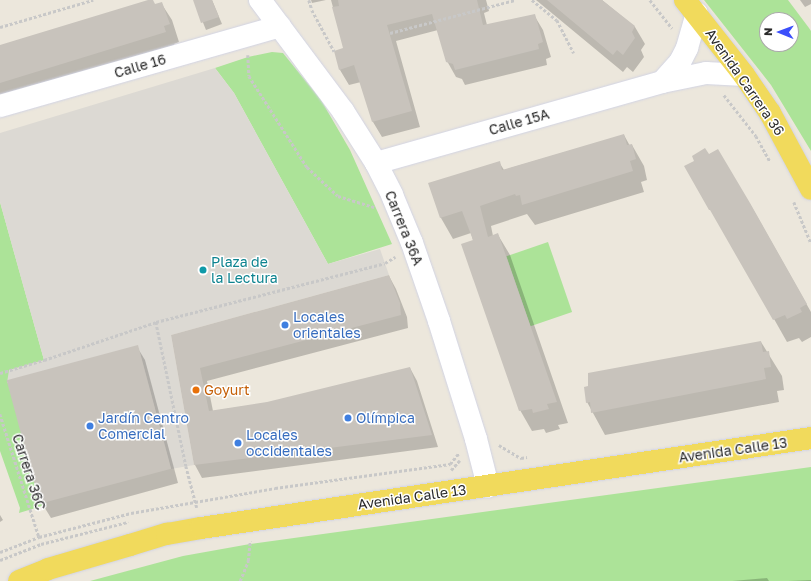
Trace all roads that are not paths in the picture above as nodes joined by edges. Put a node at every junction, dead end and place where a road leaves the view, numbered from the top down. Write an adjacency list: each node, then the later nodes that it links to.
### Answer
1 (260, 0): 3 (street, Carrera 36A)
2 (691, 7): 4 (main road, Avenida Carrera 36); 5 (street)
3 (280, 26): 6 (street, Calle 16); 7 (street, Carrera 36A)
4 (744, 76): 5 (street, Calle 15A); 8 (main road, Avenida Carrera 36)
5 (662, 82): 7 (street, Calle 15A)
6 (0, 106)
7 (376, 163): 12 (street, Carrera 36A)
8 (811, 189)
9 (811, 424): 11 (main road)
10 (811, 438): 11 (main road, Avenida Calle 13)
11 (784, 442): 12 (main road, Avenida Calle 13)
12 (488, 486): 13 (main road, Avenida Calle 13)
13 (19, 581)

